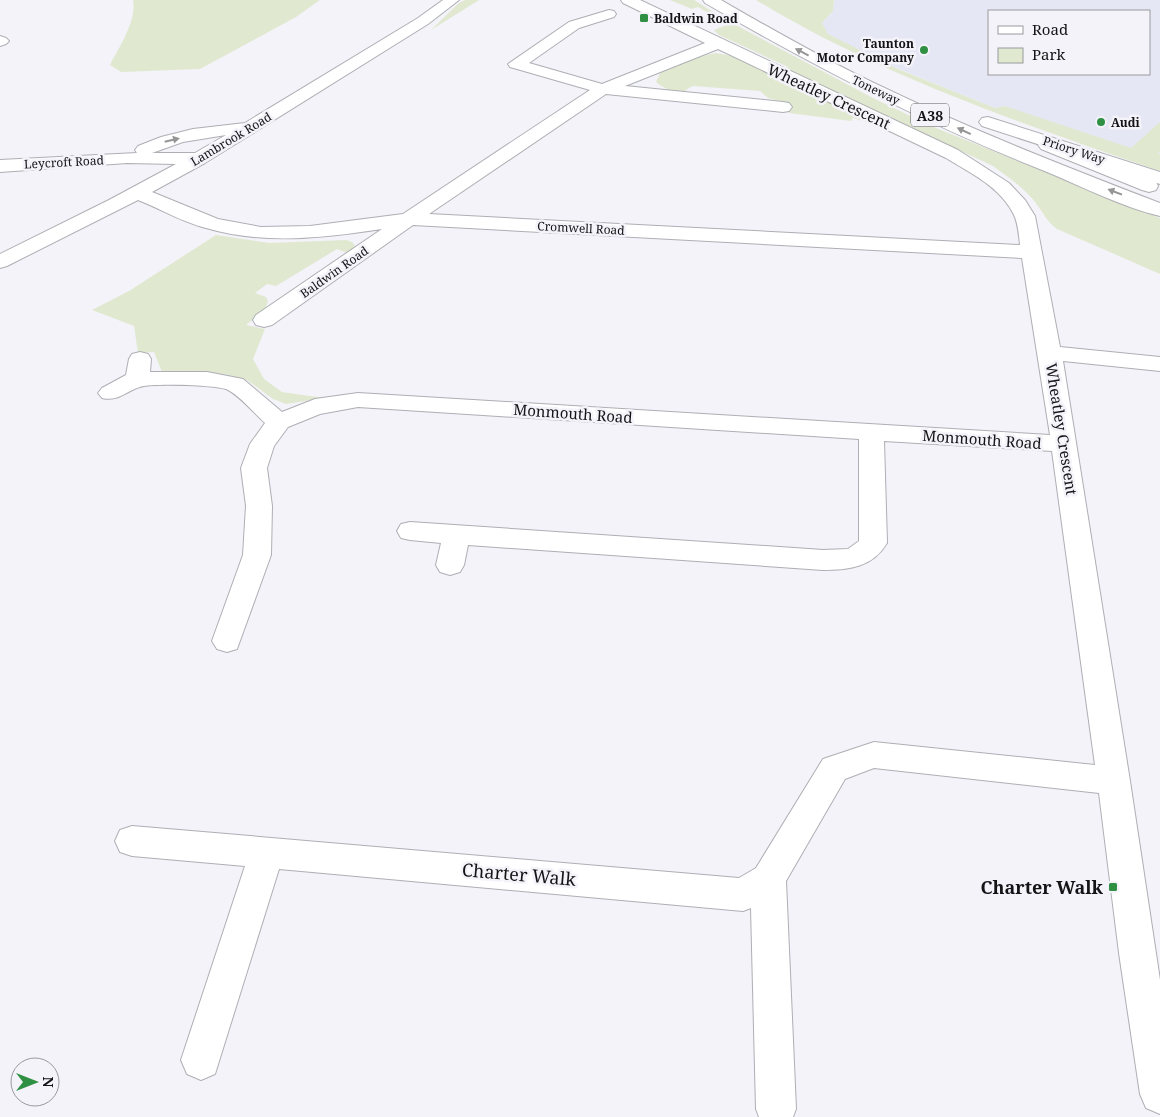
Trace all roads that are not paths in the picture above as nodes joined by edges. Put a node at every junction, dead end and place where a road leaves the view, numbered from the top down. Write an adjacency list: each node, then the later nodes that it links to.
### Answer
1 (452, 0): 11 (street, Lambrook Road)
2 (710, 0): 18 (street, Toneway / A38, one-way to 2)
3 (618, 7): 4 (street, Wheatley Crescent); 5 (street)
4 (718, 44): 7 (street, Baldwin Road); 20 (street, Wheatley Crescent)
5 (516, 64): 6 (street); 7 (street)
6 (502, 74)
7 (603, 89): 8 (street); 19 (street, Baldwin Road)
8 (784, 107)
9 (970, 114): 10 (street, A38)
10 (988, 122): 15 (street, Priory Way); 16 (street, A38)
11 (252, 127): 12 (street, Leycroft Road, one-way to 11); 13 (street, Lambrook Road)
12 (127, 158): 13 (street, Leycroft Road); 14 (street, Leycroft Road)
13 (199, 159): 17 (street, Lambrook Road)
14 (0, 166)
15 (1160, 178)
16 (1160, 190)
17 (138, 193): 19 (street, Cromwell Road); 21 (street, Lambrook Road)
18 (1160, 210)
19 (409, 219): 20 (street, Cromwell Road); 22 (street, Baldwin Road)
20 (1032, 252): 23 (street, Wheatley Crescent)
21 (0, 262)
22 (264, 320)
23 (1050, 353): 24 (street); 28 (street, Wheatley Crescent)
24 (1160, 364)
25 (110, 393): 26 (street)
26 (279, 422): 27 (street, Monmouth Road); 32 (street, Monmouth Road)
27 (871, 432): 28 (street, Monmouth Road); 30 (street)
28 (1064, 444): 33 (street, Wheatley Crescent)
29 (410, 531): 30 (street)
30 (456, 535): 31 (street)
31 (450, 565)
32 (227, 641)
33 (1114, 780): 36 (street, Charter Walk); 38 (street, Wheatley Crescent)
34 (132, 841): 35 (street, Charter Walk)
35 (267, 852): 36 (street, Charter Walk); 37 (street)
36 (768, 879): 39 (street)
37 (201, 1060)
38 (1160, 1094)
39 (776, 1110)

